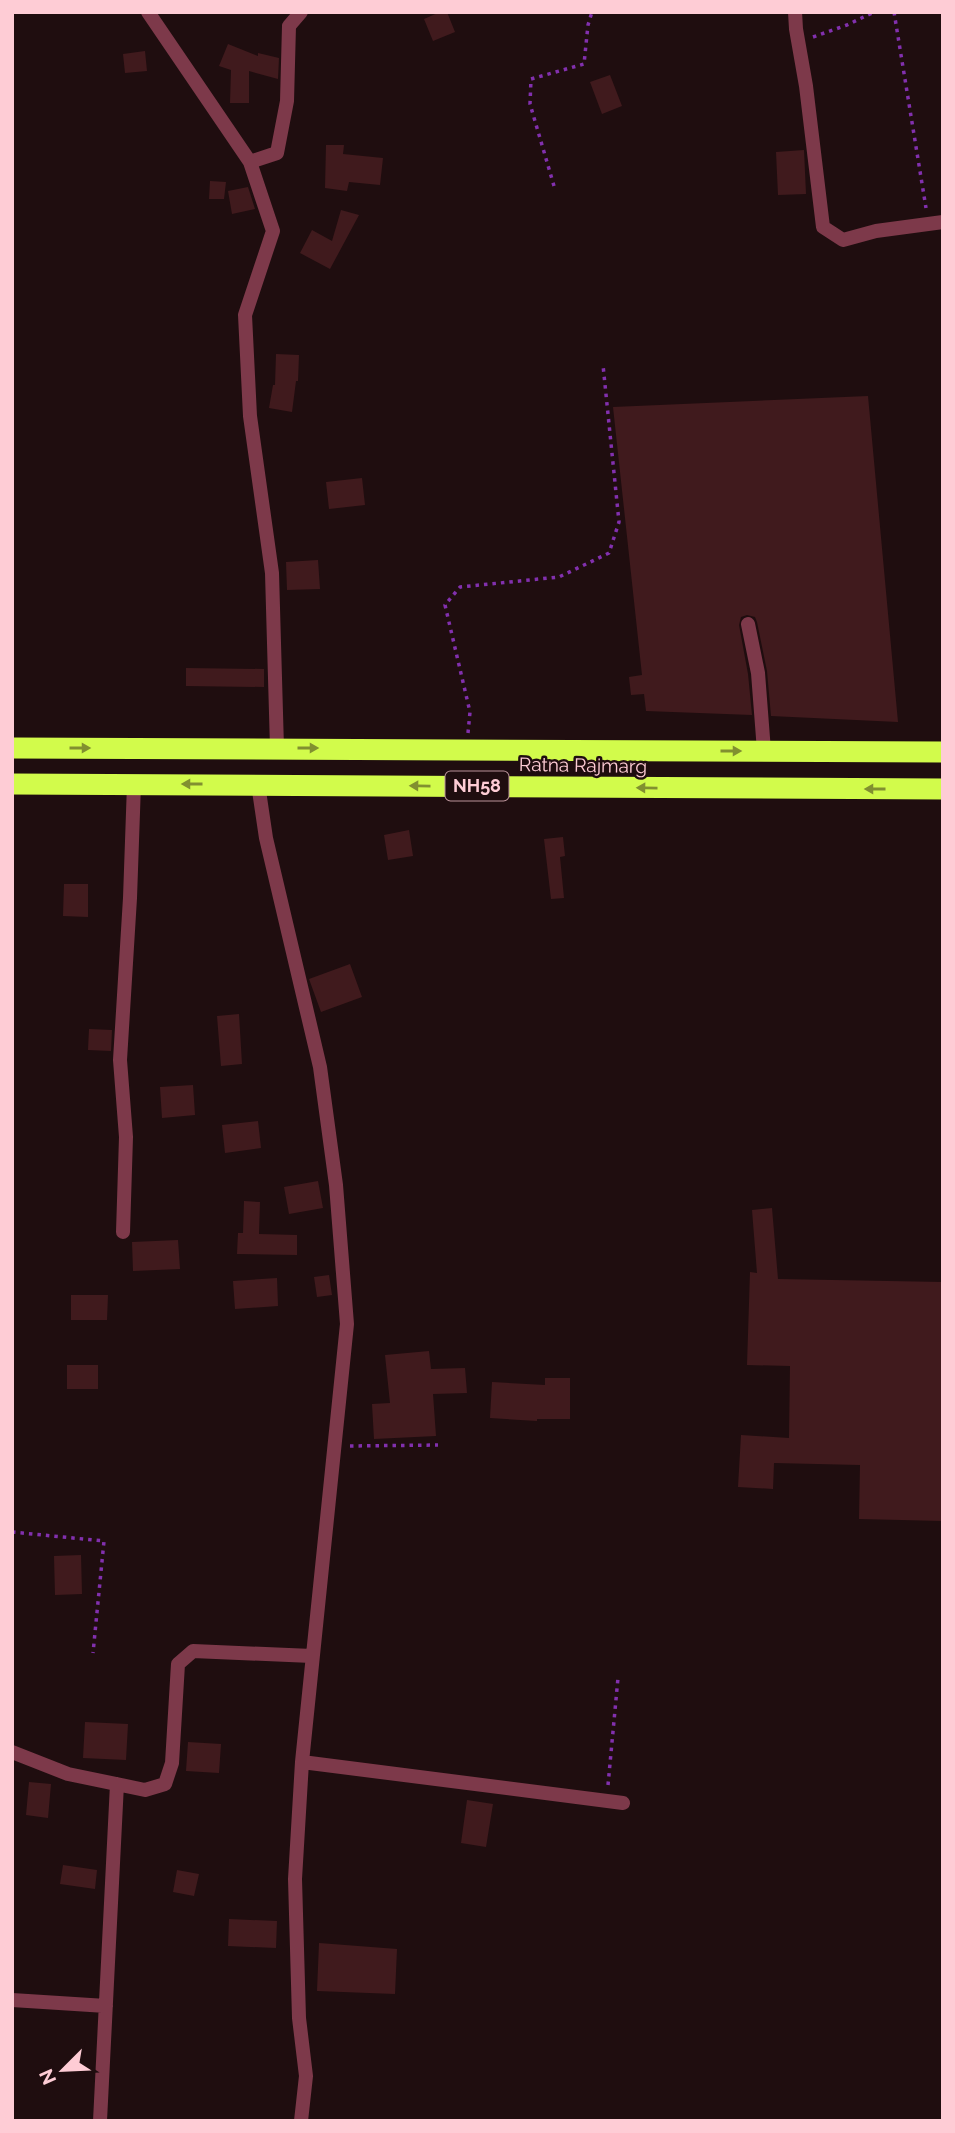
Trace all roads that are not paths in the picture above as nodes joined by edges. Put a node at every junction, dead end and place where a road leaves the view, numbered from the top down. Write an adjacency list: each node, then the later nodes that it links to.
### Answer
1 (148, 12): 4 (street)
2 (301, 12): 4 (street)
3 (795, 12): 5 (street)
4 (250, 162): 8 (street)
5 (936, 223)
6 (748, 624): 9 (street)
7 (12, 748): 8 (highway, Ratna Rajmarg / NH58, one-way to 8)
8 (278, 748): 9 (highway, Ratna Rajmarg / NH58, one-way to 9)
9 (764, 751): 10 (highway, Ratna Rajmarg / NH58)
10 (943, 752)
11 (12, 783): 12 (highway, Ratna Rajmarg / NH58)
12 (134, 784): 13 (highway, Ratna Rajmarg / NH58, one-way to 12); 15 (street)
13 (258, 784): 14 (highway, Ratna Rajmarg / NH58, one-way to 13); 16 (street)
14 (943, 789)
15 (123, 1232)
16 (312, 1657): 18 (street); 19 (street)
17 (12, 1752): 19 (street)
18 (302, 1762): 20 (street); 24 (street)
19 (117, 1784): 22 (street)
20 (624, 1803)
21 (12, 2000): 22 (street)
22 (106, 2006): 23 (street)
23 (100, 2121)
24 (301, 2121)

